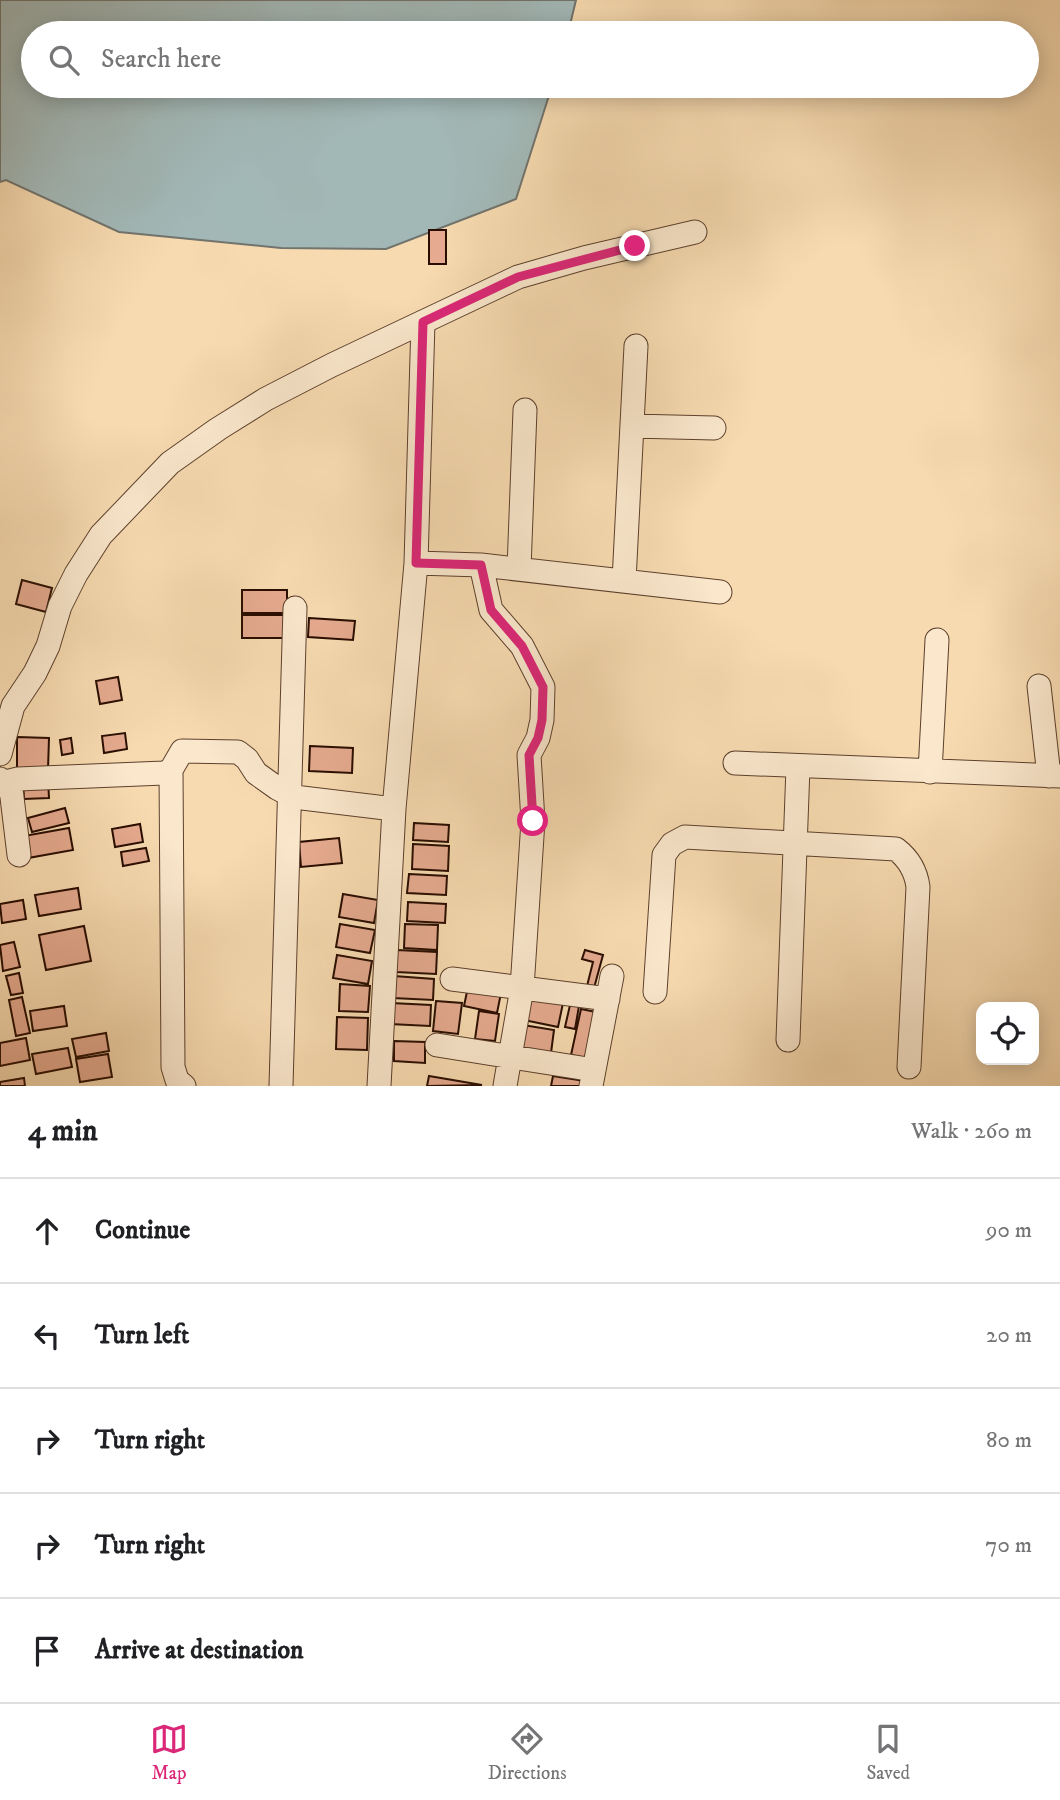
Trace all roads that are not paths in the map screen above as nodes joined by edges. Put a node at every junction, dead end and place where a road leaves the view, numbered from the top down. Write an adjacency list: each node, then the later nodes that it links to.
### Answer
1 (695, 232): 2 (street)
2 (423, 322): 7 (street); 15 (street)
3 (636, 346): 5 (street)
4 (525, 410): 9 (street)
5 (632, 426): 6 (street); 10 (street)
6 (715, 428)
7 (416, 563): 8 (street); 23 (street)
8 (481, 565): 9 (street); 28 (street)
9 (519, 569): 10 (street)
10 (624, 581): 11 (street)
11 (720, 592)
12 (295, 608): 22 (street)
13 (937, 640): 19 (street)
14 (1039, 686): 20 (street)
15 (0, 754)
16 (735, 763): 17 (street)
17 (798, 767): 19 (street); 24 (street)
18 (172, 770): 21 (street); 22 (street); 36 (street)
19 (930, 772): 20 (street)
20 (1054, 776)
21 (3, 783): 25 (street)
22 (288, 794): 23 (street); 37 (street)
23 (394, 809): 38 (street)
24 (795, 843): 29 (street); 31 (street); 34 (street)
25 (19, 855)
26 (612, 976): 30 (street)
27 (452, 979): 28 (street)
28 (522, 988): 30 (street); 33 (street)
29 (655, 992)
30 (608, 999): 35 (street)
31 (788, 1040)
32 (437, 1045): 33 (street)
33 (510, 1058): 35 (street); 39 (street)
34 (909, 1067)
35 (593, 1078)
36 (184, 1086)
37 (281, 1086)
38 (379, 1086)
39 (505, 1086)

